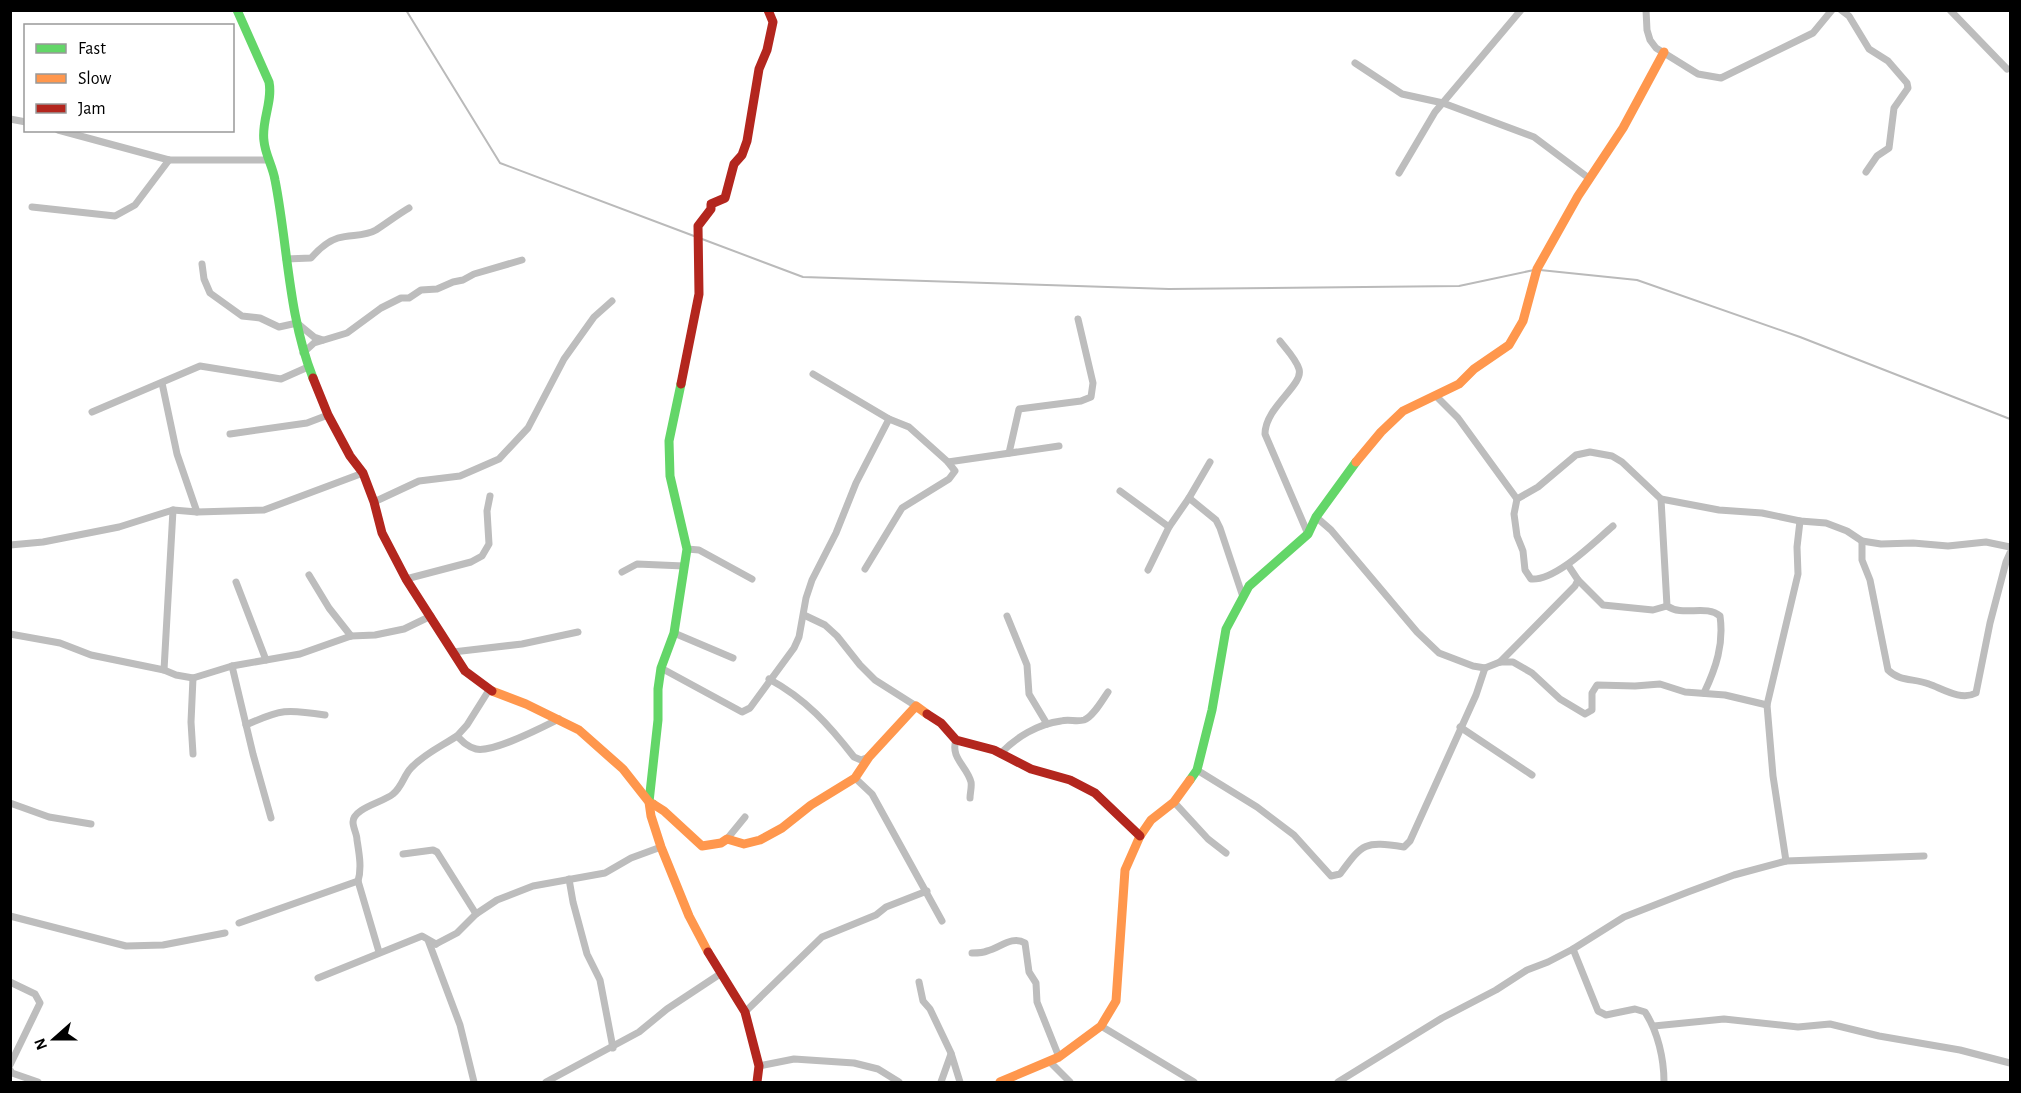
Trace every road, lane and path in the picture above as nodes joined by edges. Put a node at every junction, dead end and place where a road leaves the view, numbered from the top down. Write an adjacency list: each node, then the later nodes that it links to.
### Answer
1 (237, 10): 14 (street)
2 (768, 10): 58 (street)
3 (1521, 10): 11 (street)
4 (1646, 10): 8 (street)
5 (1833, 10): 8 (street)
6 (1841, 10): 16 (street)
7 (1950, 10): 10 (street)
8 (1664, 52): 17 (street)
9 (1355, 63): 11 (street)
10 (2007, 69)
11 (1443, 103): 15 (street); 17 (street)
12 (65, 132): 13 (street)
13 (169, 160): 14 (street); 18 (street)
14 (269, 160): 20 (street)
15 (1399, 172)
16 (1866, 172)
17 (1590, 178): 32 (street)
18 (32, 207)
19 (409, 208): 20 (street)
20 (286, 260): 25 (street)
21 (522, 260): 26 (street)
22 (202, 264): 25 (street)
23 (612, 301): 47 (street)
24 (1078, 319): 38 (street)
25 (297, 323): 26 (street); 28 (street)
26 (323, 340): 28 (street)
27 (1280, 341): 54 (street)
28 (303, 353): 29 (street)
29 (308, 367): 31 (street); 34 (street)
30 (813, 374): 35 (street)
31 (162, 383): 33 (street); 49 (street)
32 (1436, 396): 45 (street); 50 (street)
33 (93, 412)
34 (328, 415): 36 (street); 41 (street)
35 (889, 419): 39 (street); 72 (street)
36 (230, 434)
37 (1059, 446): 38 (street)
38 (1009, 453): 39 (street)
39 (948, 462): 62 (street)
40 (1210, 462): 44 (street)
41 (363, 473): 47 (street); 49 (street)
42 (1120, 491): 53 (street)
43 (490, 496): 66 (street)
44 (1189, 498): 53 (street); 70 (street)
45 (1517, 499): 46 (street); 60 (street)
46 (1661, 499): 51 (street); 71 (street)
47 (374, 502): 66 (street)
48 (173, 510): 49 (street); 56 (street); 86 (street)
49 (197, 512)
50 (1316, 517): 54 (street); 85 (street)
51 (1800, 520): 55 (street); 92 (street)
52 (1613, 526): 60 (street)
53 (1169, 527): 63 (street)
54 (1308, 534): 70 (street)
55 (1862, 541): 57 (street); 59 (street)
56 (10, 545)
57 (2010, 547)
58 (687, 549): 61 (street); 67 (street)
59 (2010, 553)
60 (1568, 565): 68 (street)
61 (684, 567): 64 (street); 76 (street)
62 (865, 568)
63 (1148, 570)
64 (621, 572)
65 (309, 575): 78 (street)
66 (406, 579): 73 (street)
67 (752, 579)
68 (1578, 580): 71 (street); 82 (street)
69 (236, 582): 81 (street)
70 (1243, 597): 104 (street)
71 (1667, 606): 91 (street)
72 (804, 615): 88 (street); 93 (street)
73 (431, 616): 78 (street); 79 (street)
74 (1007, 616): 96 (street)
75 (578, 632): 79 (street)
76 (674, 633): 80 (street); 84 (street)
77 (10, 634): 86 (street)
78 (351, 636): 81 (street)
79 (453, 652): 89 (street)
80 (733, 658)
81 (266, 660): 83 (street)
82 (1500, 662): 85 (street); 91 (street)
83 (232, 666): 87 (street); 97 (street)
84 (662, 668): 88 (street); 108 (street)
85 (1485, 668): 98 (street)
86 (164, 670): 87 (street)
87 (194, 678): 102 (street)
88 (770, 679): 103 (street)
89 (489, 690): 95 (street); 99 (street)
90 (1108, 692): 96 (street)
91 (1704, 693): 92 (street)
92 (1767, 705): 120 (street)
93 (916, 706): 100 (street); 103 (street)
94 (325, 715): 97 (street)
95 (559, 719): 99 (street); 108 (street)
96 (1047, 724): 101 (street)
97 (246, 725): 112 (street)
98 (1460, 727): 104 (street); 105 (street)
99 (457, 736): 122 (street)
100 (956, 740): 101 (street); 107 (street)
101 (1000, 753): 114 (street)
102 (193, 754)
103 (869, 757): 106 (street)
104 (1197, 770): 109 (street)
105 (1532, 775)
106 (855, 778): 115 (street); 123 (street)
107 (970, 798)
108 (649, 802): 115 (street); 116 (street)
109 (1174, 802): 114 (street); 118 (street)
110 (10, 803): 113 (street)
111 (745, 817): 115 (street)
112 (271, 818)
113 (91, 824)
114 (1140, 836): 138 (street)
115 (727, 839)
116 (661, 847): 121 (street); 133 (street)
117 (403, 854): 124 (street)
118 (1226, 854)
119 (1924, 856): 120 (street)
120 (1786, 861): 130 (street)
121 (569, 879): 124 (street); 140 (street)
122 (358, 881): 127 (street); 131 (street)
123 (927, 891): 126 (street); 137 (street)
124 (476, 914): 129 (street)
125 (10, 916): 128 (street)
126 (942, 921)
127 (239, 923)
128 (225, 933)
129 (435, 944): 131 (street); 148 (street)
130 (1573, 949): 139 (street); 157 (street)
131 (379, 952): 134 (street)
132 (972, 953): 142 (street)
133 (720, 975): 137 (street); 140 (street)
134 (318, 978)
135 (10, 982): 144 (street)
136 (919, 982): 141 (street)
137 (745, 1012): 145 (street)
138 (1101, 1026): 142 (street); 156 (street)
139 (1654, 1026): 143 (street); 158 (street)
140 (613, 1047): 149 (street)
141 (951, 1053): 152 (street); 153 (street)
142 (1054, 1059): 154 (street); 155 (street)
143 (2010, 1063)
144 (10, 1065)
145 (759, 1066): 150 (street); 151 (street)
146 (10, 1070): 147 (street)
147 (38, 1083)
148 (474, 1083)
149 (546, 1083)
150 (757, 1083)
151 (898, 1083)
152 (941, 1083)
153 (960, 1083)
154 (1000, 1083)
155 (1070, 1083)
156 (1194, 1083)
157 (1338, 1083)
158 (1664, 1083)

